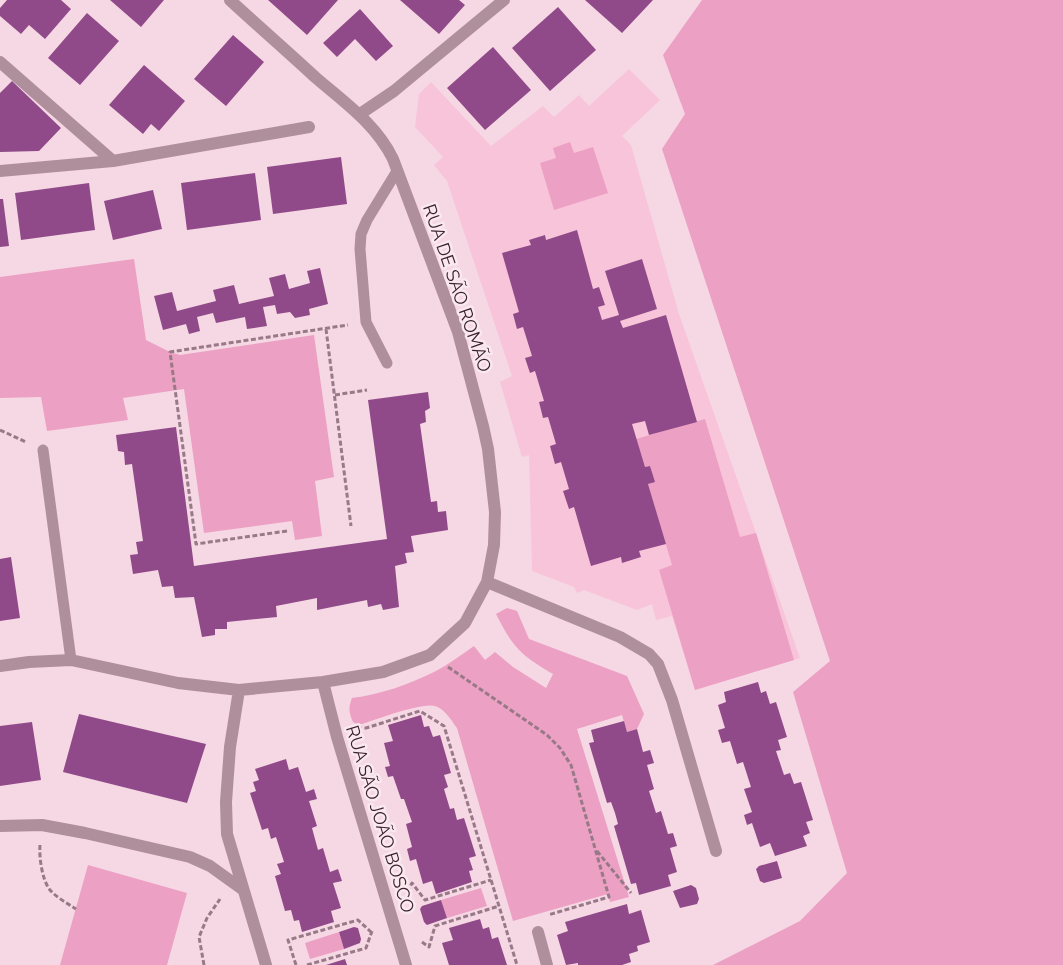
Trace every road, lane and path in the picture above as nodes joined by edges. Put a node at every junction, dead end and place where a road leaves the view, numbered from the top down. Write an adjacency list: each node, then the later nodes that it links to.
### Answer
1 (230, 0): 4 (street, RUA DE SÃO ROMÃO)
2 (504, 0): 4 (street)
3 (0, 62): 6 (street)
4 (360, 114): 8 (street, RUA DE SÃO ROMÃO)
5 (310, 127): 6 (street)
6 (113, 161): 7 (street)
7 (0, 171)
8 (397, 171): 9 (lane); 18 (street, RUA DE SÃO ROMÃO)
9 (366, 322): 10 (path); 11 (lane)
10 (326, 329): 13 (path); 17 (path)
11 (387, 364)
12 (367, 390): 13 (path)
13 (335, 395): 16 (path)
14 (0, 430): 15 (path)
15 (43, 450): 20 (lane)
16 (351, 526)
17 (287, 531)
18 (487, 582): 19 (street, RUA DE SÃO ROMÃO); 28 (street)
19 (430, 655): 22 (street, RUA DE SÃO ROMÃO); 27 (path)
20 (71, 660): 21 (street, RUA DE SÃO ROMÃO); 23 (street, RUA DE SÃO ROMÃO)
21 (0, 666)
22 (323, 682): 23 (street, RUA DE SÃO ROMÃO); 24 (street, RUA SÃO JOÃO BOSCO)
23 (239, 690): 31 (street)
24 (335, 729): 29 (path); 36 (street, RUA SÃO JOÃO BOSCO)
25 (0, 826): 31 (street)
26 (40, 848): 34 (path)
27 (595, 849): 32 (path); 38 (path)
28 (716, 852)
29 (492, 880): 30 (path); 33 (path)
30 (412, 883)
31 (242, 889): 41 (street)
32 (631, 894)
33 (499, 906): 39 (path); 45 (path)
34 (76, 909)
35 (207, 918): 40 (path)
36 (394, 924): 37 (path); 44 (street, RUA SÃO JOÃO BOSCO)
37 (371, 932): 42 (path); 43 (path)
38 (538, 932): 46 (street)
39 (429, 946)
40 (204, 965)
41 (266, 965)
42 (296, 965)
43 (307, 965)
44 (406, 965)
45 (517, 965)
46 (547, 965)

